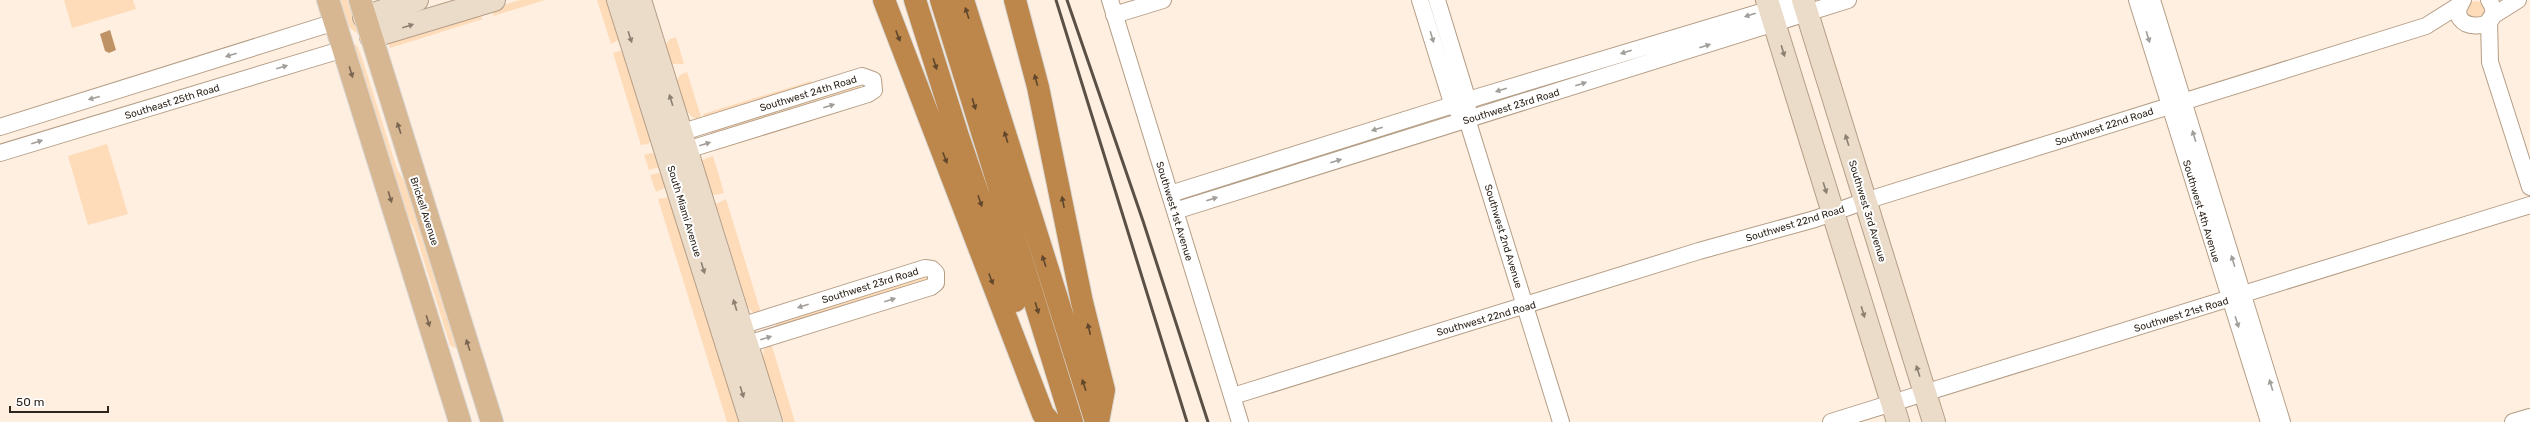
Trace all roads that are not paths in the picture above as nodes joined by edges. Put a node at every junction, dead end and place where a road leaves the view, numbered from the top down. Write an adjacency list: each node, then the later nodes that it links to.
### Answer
1 (328, 0): 25 (main road)
2 (418, 0): 22 (main road)
3 (618, 0): 40 (main road, South Miami Avenue, one-way to 40)
4 (640, 0): 40 (main road, South Miami Avenue, one-way to 4)
5 (884, 0): 61 (highway, one-way to 61)
6 (915, 0): 62 (highway, one-way to 62)
7 (941, 0): 63 (highway, one-way to 63)
8 (963, 0): 64 (highway, one-way to 8)
9 (1015, 0): 64 (highway, one-way to 9)
10 (1163, 0): 21 (street)
11 (1420, 0): 35 (street, Southwest 2nd Avenue, one-way to 35)
12 (1437, 0): 35 (street, Southwest 2nd Avenue)
13 (1848, 0): 20 (street, Southwest 23rd Road)
14 (2137, 0): 36 (street, Southwest 4th Avenue, one-way to 36)
15 (2152, 0): 36 (street, Southwest 4th Avenue)
16 (2489, 0): 24 (street)
17 (2518, 0): 24 (street)
18 (489, 1): 28 (main road, one-way to 18)
19 (2462, 1): 26 (street); 27 (street, Southwest 22nd Road)
20 (1803, 4): 23 (street, Southwest 23rd Road); 44 (main road, Southwest 3rd Avenue, one-way to 20)
21 (1112, 7): 43 (street, Southwest 1st Avenue)
22 (362, 8): 28 (main road, Brickell Avenue)
23 (1770, 11): 35 (street, Southwest 23rd Road, one-way to 35); 38 (street, Southwest 23rd Road, one-way to 23); 47 (main road, one-way to 47)
24 (2490, 19): 26 (street, Southwest 22nd Road); 32 (street)
25 (335, 22): 29 (street); 30 (main road); 31 (main road)
26 (2469, 25): 27 (street, Southwest 22nd Road); 32 (street)
27 (2426, 26): 36 (street, Southwest 22nd Road)
28 (371, 37): 31 (main road, Brickell Avenue)
29 (251, 48): 33 (street); 34 (street, one-way to 34)
30 (344, 49): 33 (street, Southeast 25th Road, one-way to 30); 52 (main road, one-way to 52)
31 (378, 61): 51 (main road, Brickell Avenue, one-way to 31)
32 (2490, 62): 42 (street)
33 (259, 74): 37 (street, Southeast 25th Road)
34 (119, 91): 37 (street); 39 (street, one-way to 39)
35 (1460, 103): 38 (street, Southwest 2nd Avenue); 43 (street, Southwest 23rd Road, one-way to 43)
36 (2176, 103): 44 (street, Southwest 22nd Road); 48 (street, Southwest 4th Avenue)
37 (125, 115): 41 (street, Southeast 25th Road, one-way to 37)
38 (1467, 119): 46 (street, Southwest 23rd Road, one-way to 38); 49 (street, Southwest 2nd Avenue)
39 (0, 127)
40 (675, 144): 40 (street, Southwest 24th Road, one-way to 40); 50 (main road, South Miami Avenue)
41 (0, 153)
42 (2530, 187)
43 (1170, 194): 46 (street, Southwest 1st Avenue)
44 (1866, 201): 47 (street, Southwest 22nd Road); 53 (main road, Southwest 3rd Avenue, one-way to 44)
45 (2530, 205): 48 (street, Southwest 21st Road)
46 (1175, 211): 54 (street, Southwest 1st Avenue)
47 (1833, 213): 49 (street, Southwest 22nd Road); 55 (main road, one-way to 55)
48 (2237, 296): 53 (street, Southwest 21st Road); 69 (street, Southwest 4th Avenue, one-way to 69); 70 (street, Southwest 4th Avenue, one-way to 48)
49 (1526, 306): 54 (street, Southwest 22nd Road); 66 (street, Southwest 2nd Avenue)
50 (735, 338): 50 (street, Southwest 23rd Road, one-way to 50); 59 (main road, South Miami Avenue, one-way to 59); 60 (main road, South Miami Avenue)
51 (474, 367): 52 (main road); 58 (main road, Brickell Avenue)
52 (445, 376): 57 (main road)
53 (1925, 393): 55 (street, Southwest 21st Road); 68 (main road, Southwest 3rd Avenue)
54 (1232, 396): 65 (street, Southwest 1st Avenue)
55 (1895, 413): 67 (street, Southwest 21st Road)
56 (2530, 417): 71 (street)
57 (460, 422)
58 (492, 422)
59 (751, 422)
60 (771, 422)
61 (1050, 422)
62 (1054, 422)
63 (1072, 422)
64 (1097, 422)
65 (1240, 422)
66 (1561, 422)
67 (1831, 422)
68 (1934, 422)
69 (2269, 422)
70 (2282, 422)
71 (2513, 422)

